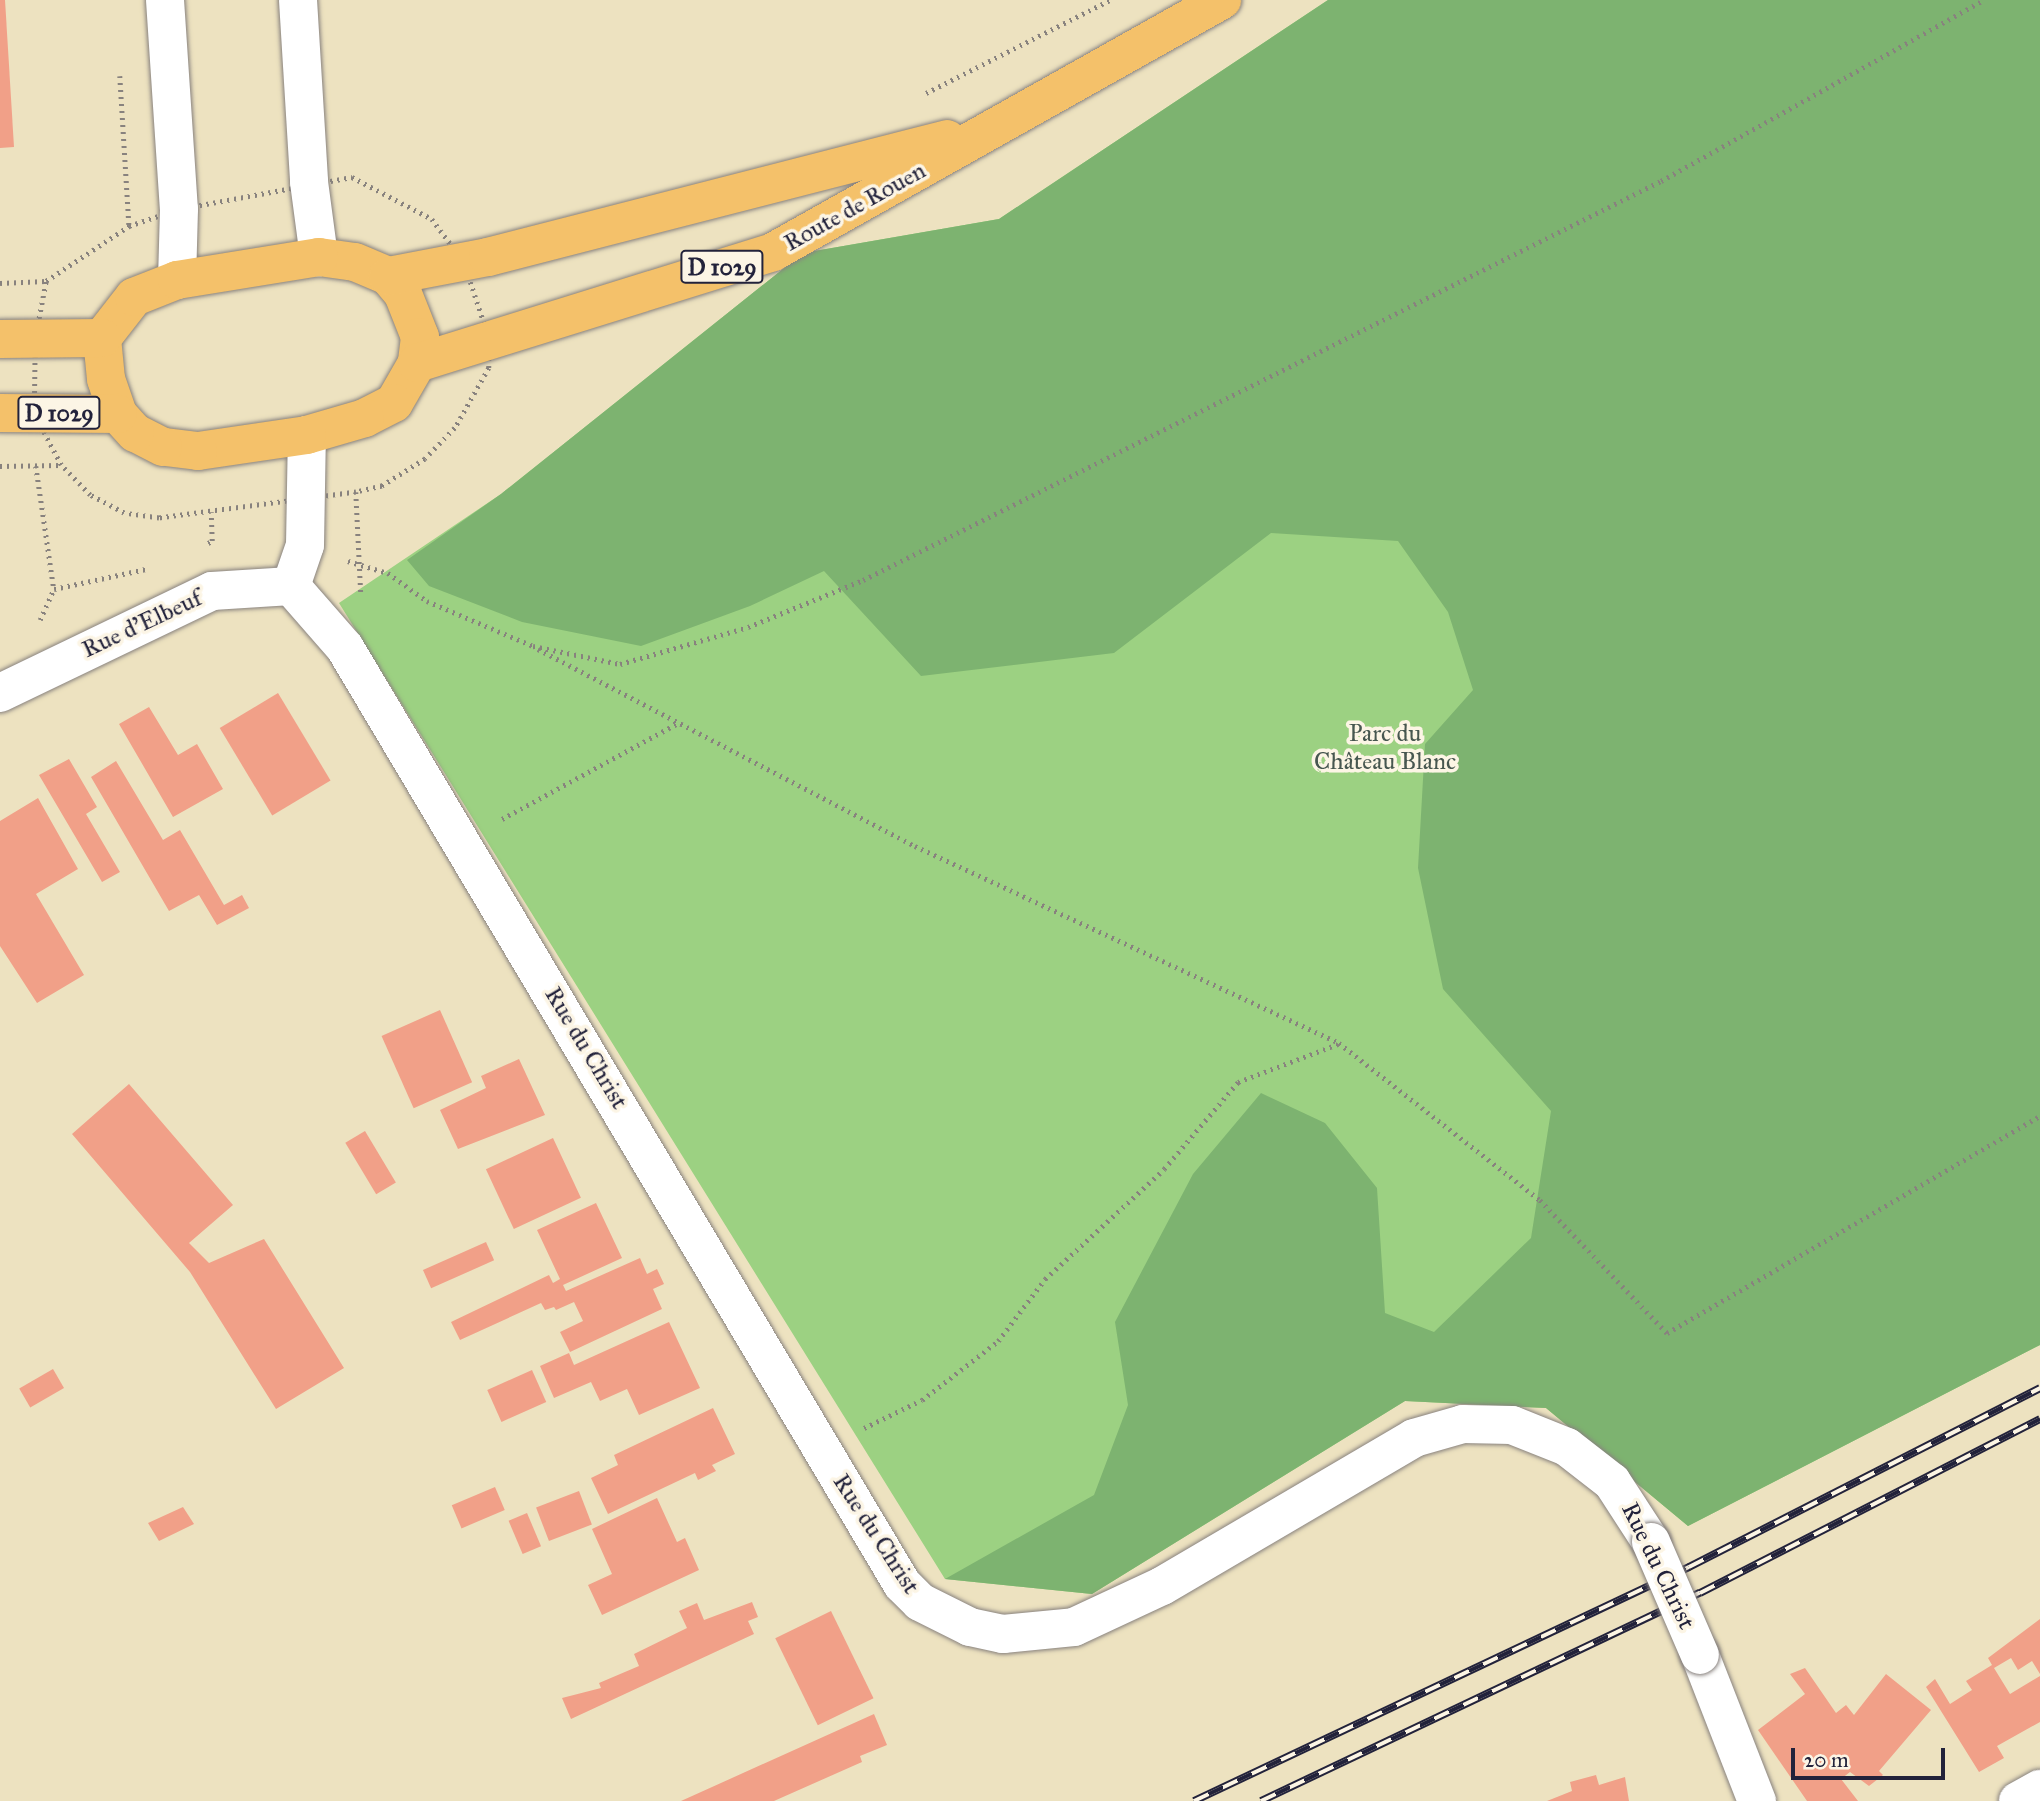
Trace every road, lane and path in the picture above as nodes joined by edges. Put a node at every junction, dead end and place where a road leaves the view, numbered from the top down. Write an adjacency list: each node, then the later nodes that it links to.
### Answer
1 (165, 0): 8 (street)
2 (298, 0): 7 (street)
3 (1222, 0): 6 (main road, Route de Rouen / D 1029)
4 (1984, 0): 30 (path)
5 (120, 66): 9 (path)
6 (1006, 124): 11 (main road, Route de Rouen / D 1029); 17 (main road, Route de Rouen / D 1029)
7 (309, 182): 8 (path); 10 (street); 11 (path)
8 (179, 209): 9 (path); 13 (street)
9 (129, 226): 14 (path)
10 (320, 257): 12 (main road); 13 (main road)
11 (464, 262): 12 (main road, Route de Rouen / D 1029); 17 (path)
12 (388, 276): 19 (main road)
13 (177, 280): 16 (main road)
14 (46, 281): 15 (path); 18 (path)
15 (0, 283)
16 (102, 338): 18 (main road); 21 (main road)
17 (489, 338): 19 (main road, Route de Rouen / D 1029); 26 (path)
18 (18, 339): 20 (path)
19 (417, 363): 22 (main road)
20 (17, 413): 21 (main road, D 1029); 23 (path)
21 (118, 414): 22 (main road)
22 (307, 435): 26 (street)
23 (61, 465): 25 (path); 26 (path)
24 (0, 466): 25 (path)
25 (36, 466): 29 (path)
26 (308, 497): 27 (street)
27 (305, 545): 28 (street); 30 (path)
28 (291, 586): 31 (street, Rue d'Elbeuf); 38 (street, Rue du Christ, bridge)
29 (54, 589)
30 (533, 646): 32 (path)
31 (0, 693)
32 (678, 722): 33 (path); 34 (path)
33 (492, 824)
34 (1339, 1044): 35 (path); 36 (path)
35 (2040, 1116)
36 (854, 1432)
37 (2040, 1789): 39 (street)
38 (1757, 1801)
39 (2018, 1801)

